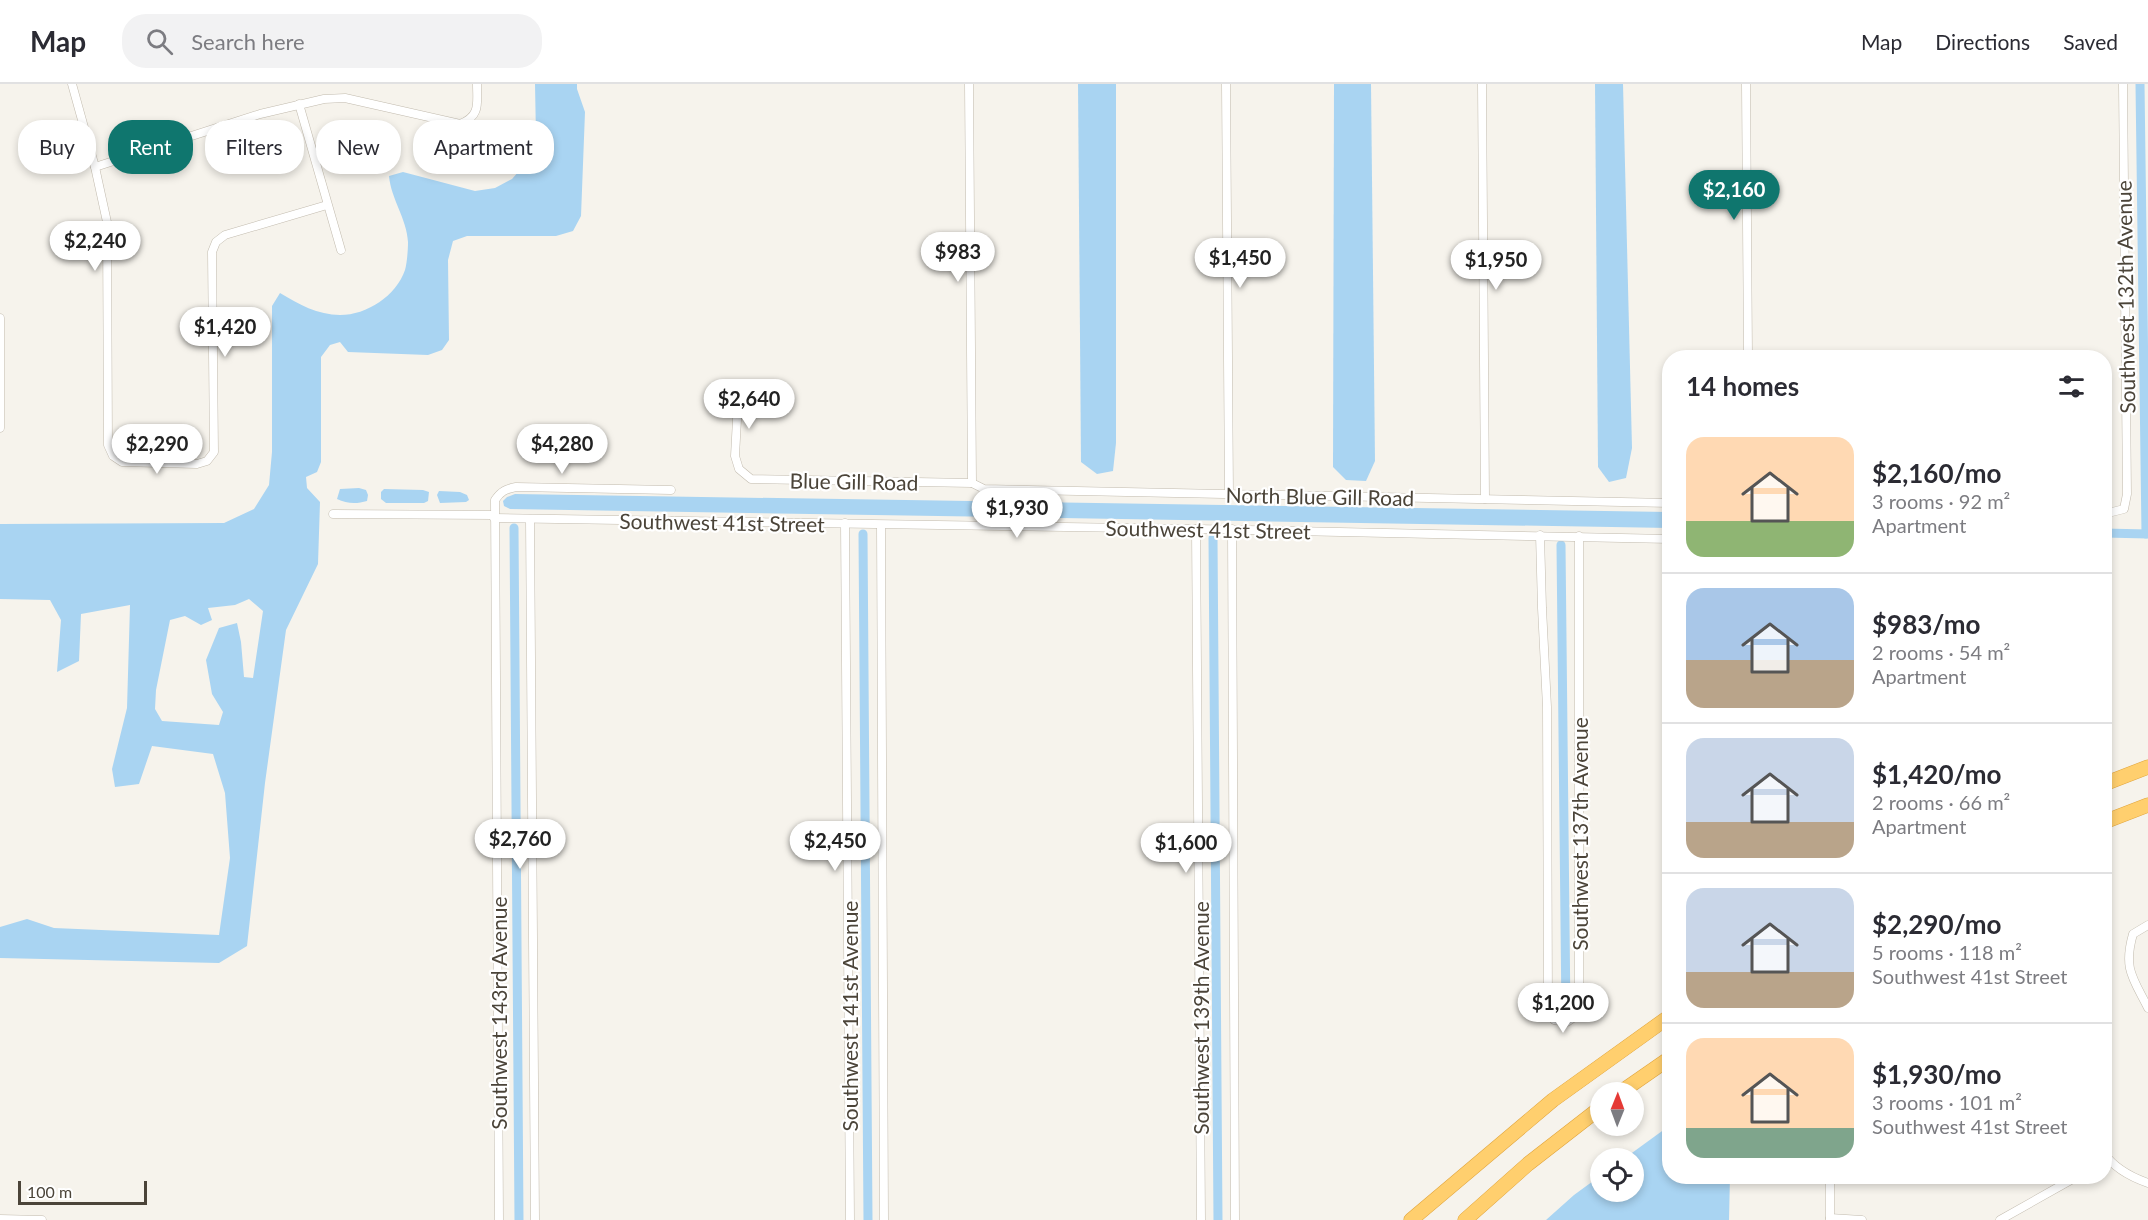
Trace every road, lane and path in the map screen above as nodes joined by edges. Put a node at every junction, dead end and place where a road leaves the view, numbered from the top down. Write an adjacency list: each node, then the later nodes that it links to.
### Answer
1 (72, 84): 9 (street)
2 (477, 84): 8 (street)
3 (969, 84): 18 (street)
4 (1226, 84): 20 (street)
5 (1482, 84): 21 (street)
6 (1746, 84): 15 (street)
7 (2122, 84): 23 (street, Southwest 132th Avenue)
8 (299, 104): 10 (street); 12 (street)
9 (82, 120)
10 (96, 167)
11 (96, 172): 12 (street)
12 (327, 205): 13 (street)
13 (341, 250)
14 (0, 318): 17 (street)
15 (1748, 350)
16 (750, 389): 18 (street, Blue Gill Road)
17 (0, 428)
18 (972, 483): 20 (street, North Blue Gill Road)
19 (672, 490): 25 (street)
20 (1229, 495): 21 (street, North Blue Gill Road)
21 (1485, 499): 22 (street, North Blue Gill Road)
22 (1662, 503)
23 (2112, 512)
24 (333, 514): 25 (street, Southwest 41st Street)
25 (494, 516): 26 (street, Southwest 41st Street); 51 (street, Southwest 143rd Avenue)
26 (530, 519): 27 (street, Southwest 41st Street); 52 (street, Southwest 143rd Avenue)
27 (845, 523): 28 (street, Southwest 41st Street); 53 (street, Southwest 141st Avenue)
28 (881, 525): 29 (street, Southwest 41st Street); 54 (street, Southwest 141st Avenue)
29 (1196, 529): 30 (street, Southwest 41st Street); 55 (street, Southwest 139th Avenue)
30 (1232, 529): 31 (street, Southwest 41st Street); 56 (street, Southwest 139th Avenue)
31 (1540, 535): 32 (street, Southwest 41st Street); 32 (street, Southwest 137th Avenue)
32 (1580, 536): 33 (street, Southwest 41st Street)
33 (1662, 538)
34 (2148, 767): 35 (highway)
35 (2112, 781)
36 (2148, 806): 37 (highway)
37 (2112, 819)
38 (2148, 925): 39 (street)
39 (2148, 1008)
40 (1662, 1022): 57 (highway)
41 (1662, 1064): 42 (highway)
42 (1636, 1082)
43 (1590, 1116): 58 (highway)
44 (2112, 1162): 45 (street)
45 (2148, 1183)
46 (1830, 1184): 49 (street)
47 (2064, 1184): 60 (street)
48 (0, 1219): 50 (street)
49 (1830, 1219): 59 (street)
50 (42, 1220)
51 (500, 1220)
52 (535, 1220)
53 (850, 1220)
54 (884, 1220)
55 (1201, 1220)
56 (1235, 1220)
57 (1411, 1220)
58 (1464, 1220)
59 (1862, 1220)
60 (2000, 1220)

